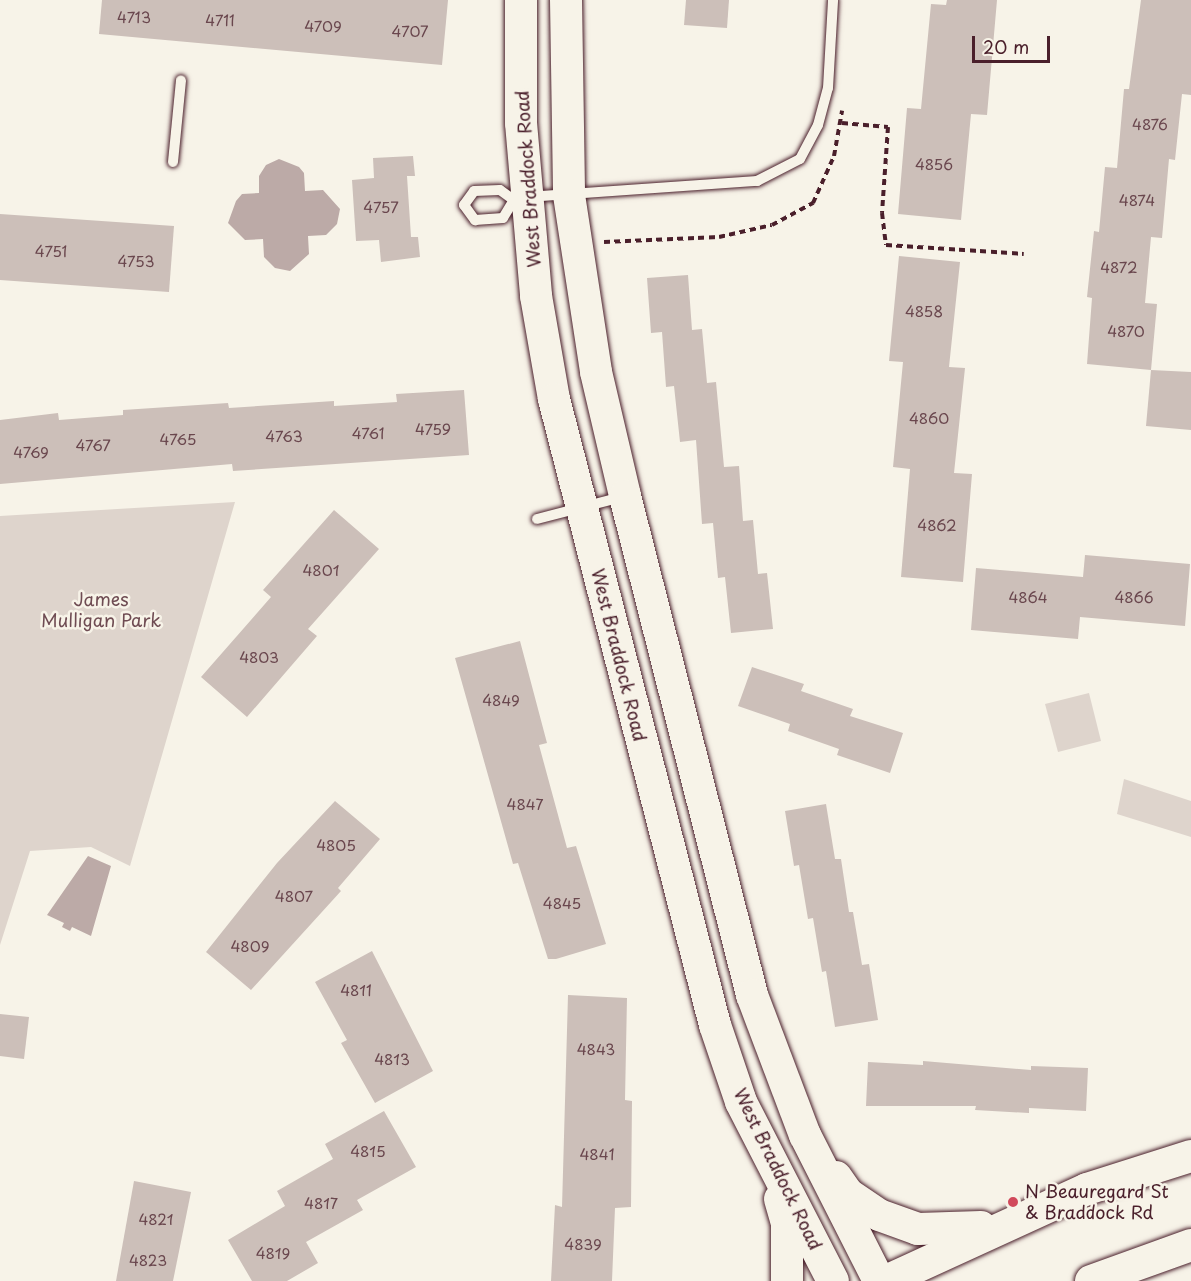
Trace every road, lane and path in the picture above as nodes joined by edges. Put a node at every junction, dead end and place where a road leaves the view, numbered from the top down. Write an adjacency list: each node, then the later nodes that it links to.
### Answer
1 (521, 0): 8 (main road, West Braddock Road)
2 (566, 0): 7 (main road)
3 (833, 0): 7 (lane)
4 (181, 80): 6 (lane)
5 (842, 123): 9 (path)
6 (172, 162)
7 (570, 195): 8 (lane); 10 (main road)
8 (521, 199): 8 (lane); 11 (main road, West Braddock Road)
9 (1024, 254)
10 (625, 496): 11 (lane); 13 (main road)
11 (581, 508): 12 (lane); 15 (main road, West Braddock Road)
12 (537, 519)
13 (804, 1135): 16 (main road); 20 (main road)
14 (1191, 1156): 16 (main road)
15 (771, 1163): 18 (main road); 19 (main road, West Braddock Road)
16 (1017, 1219): 21 (main road)
17 (1191, 1245): 22 (main road)
18 (787, 1281)
19 (834, 1281)
20 (879, 1281)
21 (886, 1281)
22 (1091, 1281)

